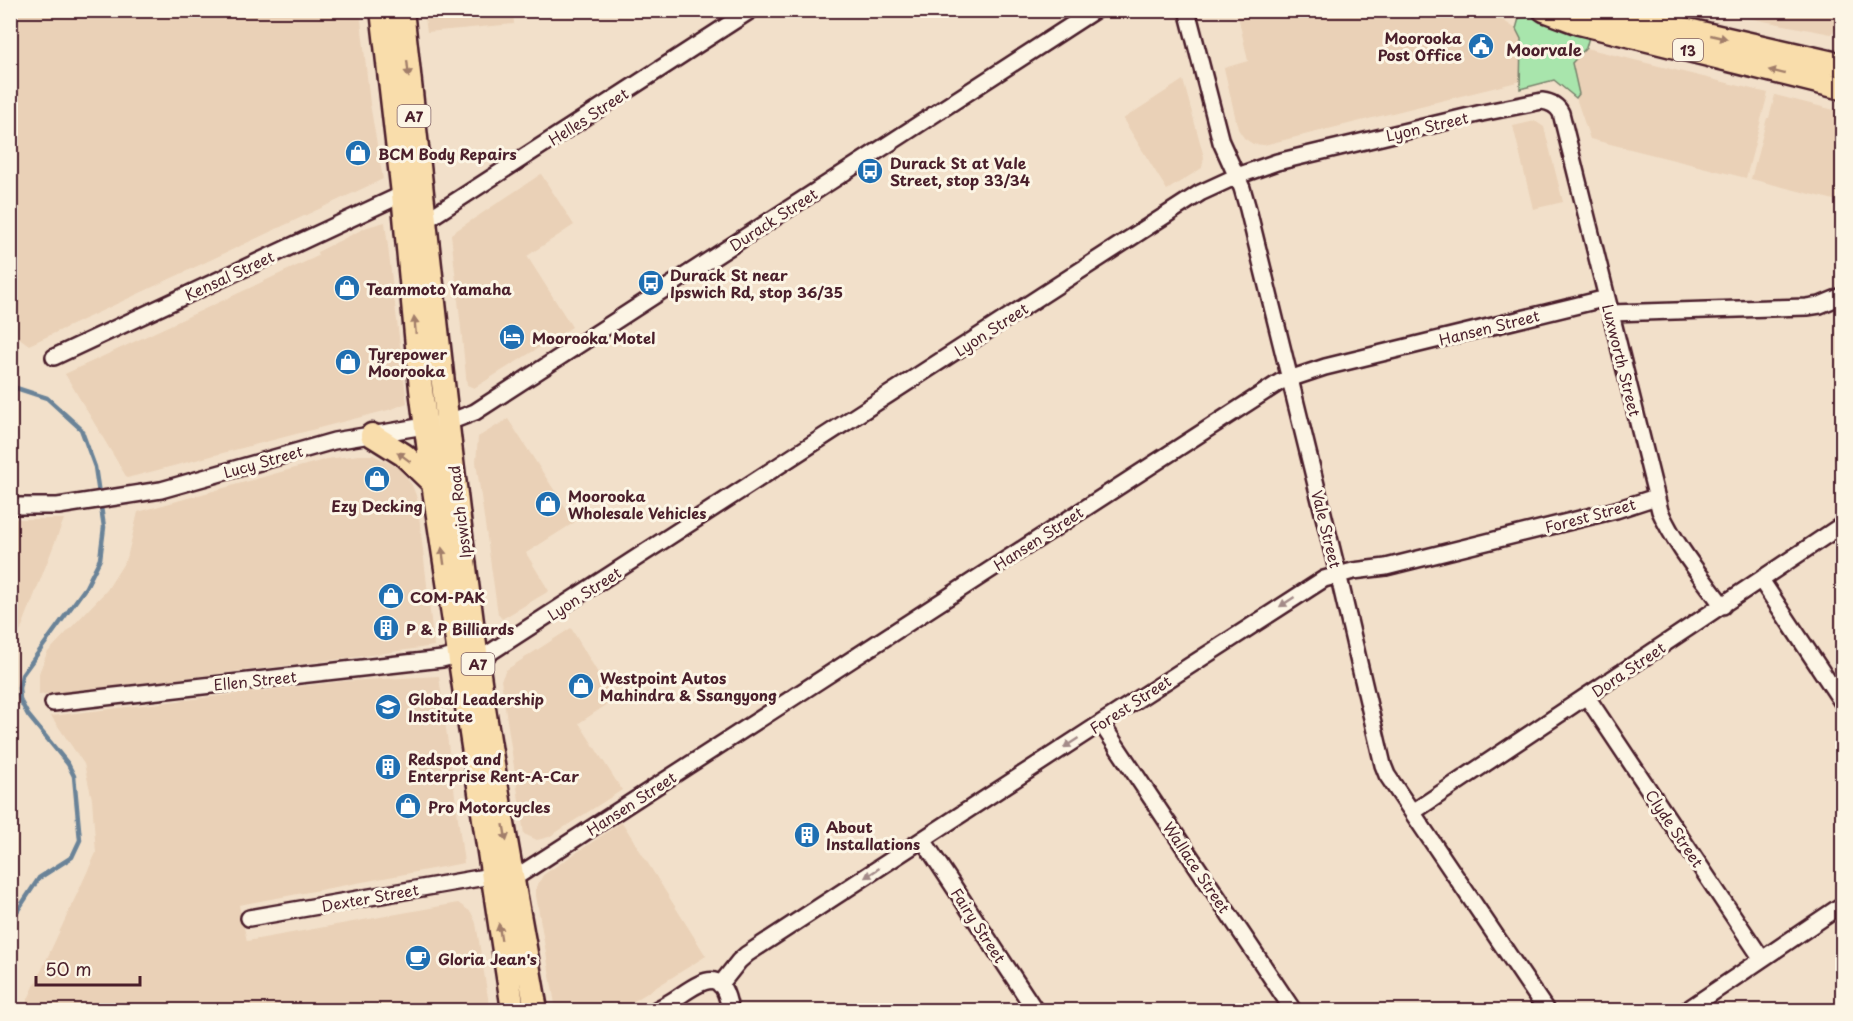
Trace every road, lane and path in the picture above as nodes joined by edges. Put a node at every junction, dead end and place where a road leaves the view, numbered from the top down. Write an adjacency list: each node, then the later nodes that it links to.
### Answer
1 (382, 10): 11 (highway, Ipswich Road / A7)
2 (402, 10): 12 (highway, Ipswich Road / A7, one-way to 12)
3 (751, 10): 12 (street, Helles Street)
4 (1095, 10): 17 (street, Durack Street)
5 (1187, 10): 10 (street, Vale Street)
6 (1544, 10): 8 (highway, 13, one-way to 6)
7 (1600, 10): 8 (highway, 13, one-way to 8)
8 (1840, 73)
9 (1550, 102): 10 (street, Lyon Street); 14 (street, Luxworth Street)
10 (1237, 176): 16 (street, Vale Street); 27 (street, Lyon Street)
11 (403, 194): 15 (street, Kensal Street); 18 (highway, Ipswich Road / A7, one-way to 11)
12 (425, 221): 17 (highway, Ipswich Road / A7)
13 (1842, 296): 14 (street, Hansen Street)
14 (1609, 305): 16 (street, Hansen Street); 21 (street, Luxworth Street)
15 (54, 357)
16 (1289, 377): 24 (street, Vale Street); 34 (street, Hansen Street)
17 (449, 422): 18 (street, Lucy Street); 27 (highway, Ipswich Road / A7)
18 (425, 425): 19 (street, Lucy Street); 20 (highway, Ipswich Road / A7)
19 (372, 435): 20 (highway, one-way to 19); 22 (street, Lucy Street)
20 (432, 483): 27 (highway, Ipswich Road / A7, one-way to 20)
21 (1656, 497): 24 (street, Forest Street); 26 (street, Luxworth Street)
22 (10, 506)
23 (1842, 525): 25 (street, Dora Street)
24 (1338, 574): 31 (street, Forest Street, one-way to 31); 32 (street, Vale Street)
25 (1761, 580): 26 (street, Dora Street); 29 (street)
26 (1723, 606): 28 (street, Dora Street)
27 (468, 658): 30 (street, Ellen Street); 34 (highway, Ipswich Road / A7)
28 (1587, 697): 32 (street, Dora Street); 37 (street, Clyde Street)
29 (1842, 702)
30 (53, 703)
31 (1101, 723): 33 (street, Forest Street, one-way to 33); 44 (street, Wallace Street)
32 (1413, 812): 45 (street, Vale Street)
33 (923, 840): 38 (street, Forest Street, one-way to 38); 43 (street, Fairy Street)
34 (502, 877): 36 (street, Dexter Street); 39 (highway, Ipswich Road / A7, one-way to 34); 40 (highway, Ipswich Road / A7)
35 (1842, 905): 37 (street)
36 (249, 918)
37 (1762, 959): 46 (street)
38 (720, 985): 41 (street); 42 (street)
39 (513, 1011)
40 (536, 1011)
41 (656, 1011)
42 (730, 1011)
43 (1035, 1011)
44 (1293, 1011)
45 (1546, 1011)
46 (1687, 1011)

